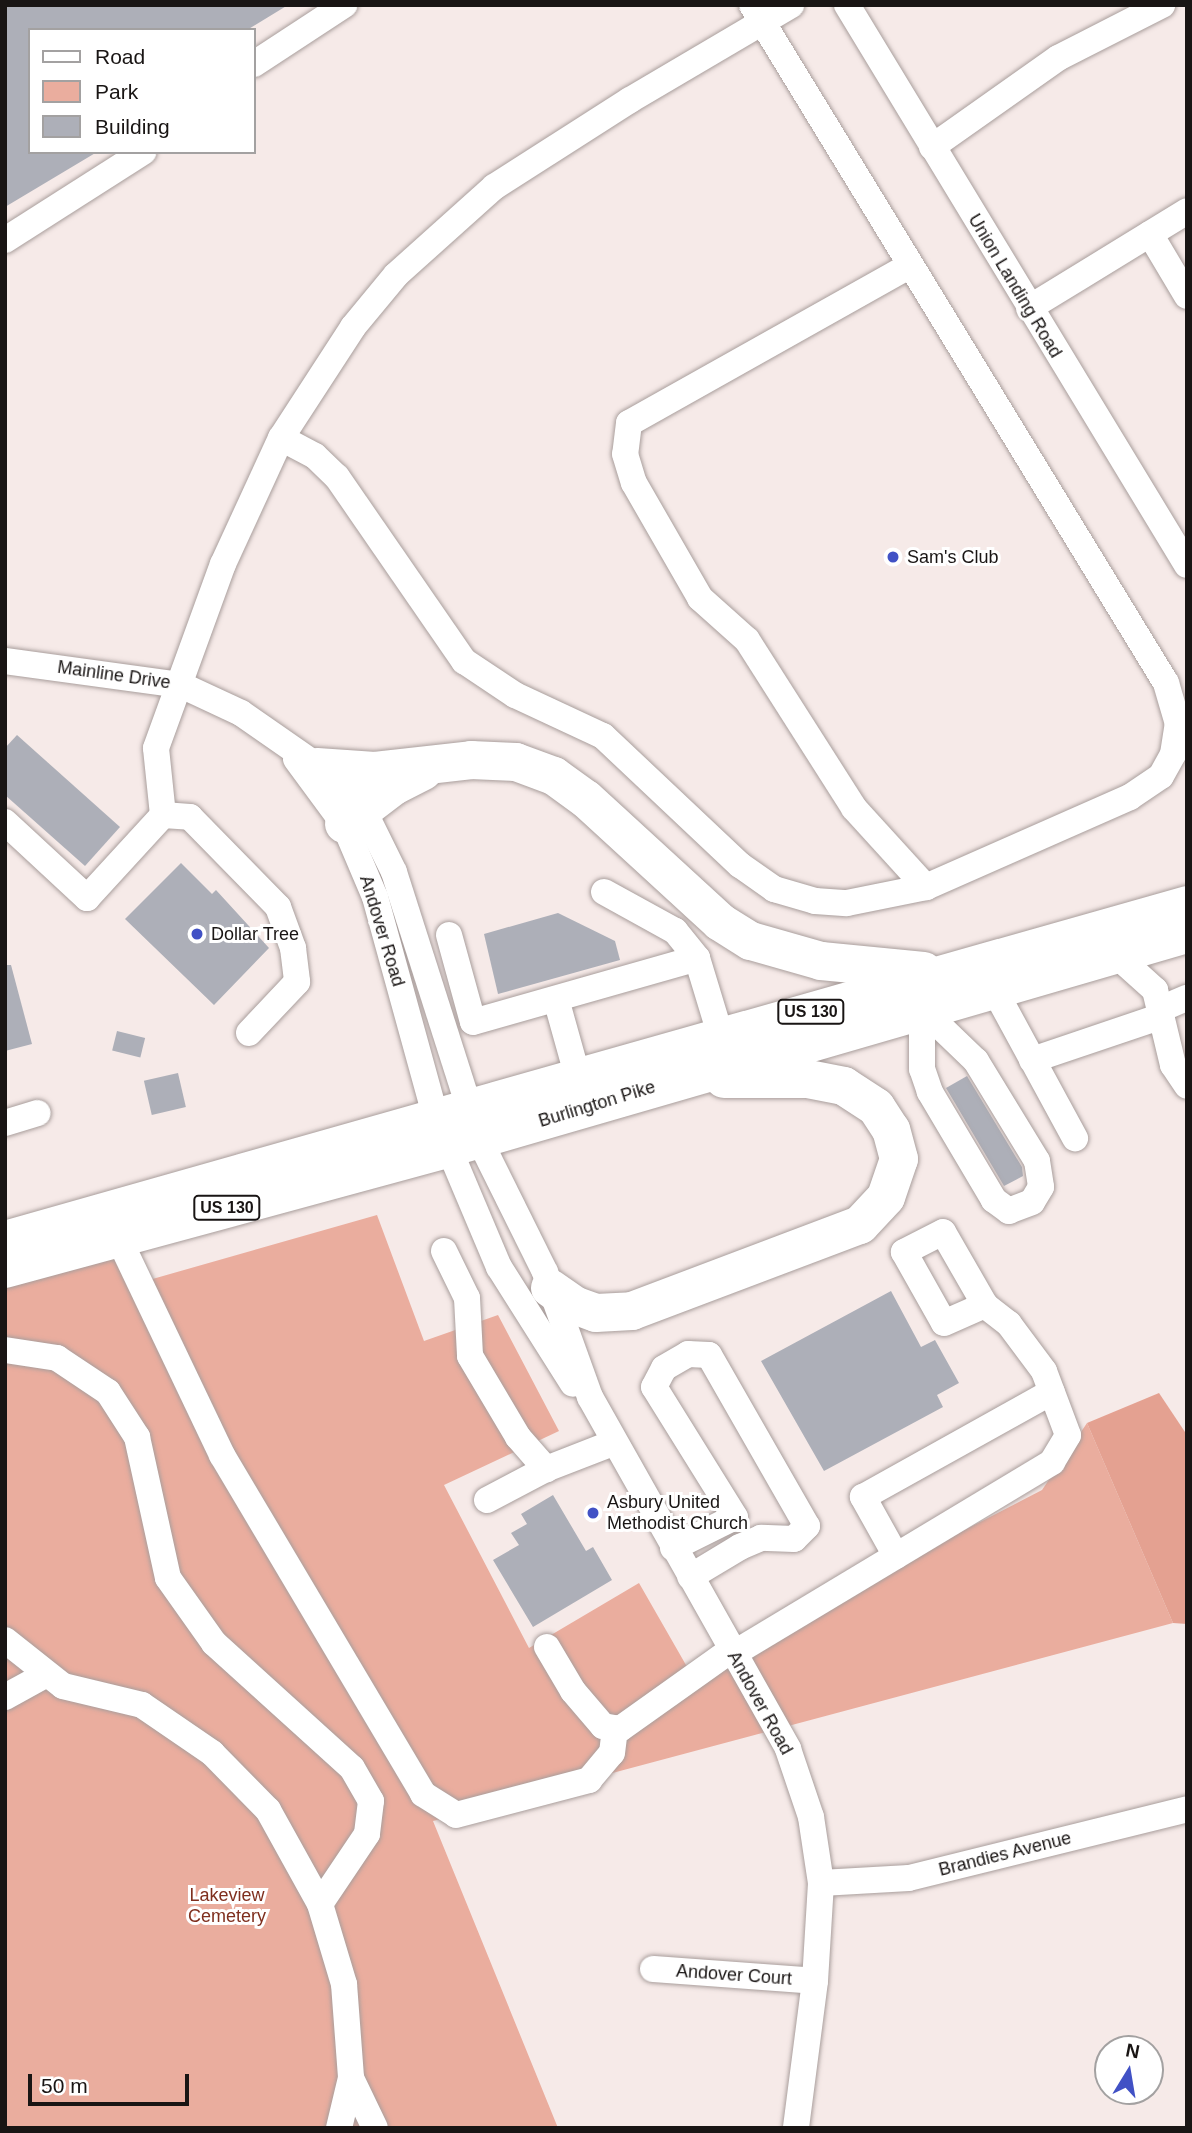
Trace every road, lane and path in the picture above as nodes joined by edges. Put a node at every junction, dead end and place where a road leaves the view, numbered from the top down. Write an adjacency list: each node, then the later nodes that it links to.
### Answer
1 (344, 5): 7 (street)
2 (791, 5): 5 (street)
3 (848, 5): 8 (street, Union Landing Road)
4 (1162, 5): 6 (street)
5 (757, 15): 13 (street); 16 (street)
6 (1110, 16): 8 (street)
7 (256, 63)
8 (932, 146): 15 (street, Union Landing Road)
9 (139, 154): 12 (street)
10 (1187, 211): 11 (street)
11 (1150, 234): 14 (street); 15 (street)
12 (5, 240)
13 (909, 266): 25 (street); 25 (street)
14 (1187, 296)
15 (1029, 308): 17 (street, Union Landing Road)
16 (281, 439): 19 (street); 25 (street)
17 (1187, 565)
18 (5, 661): 19 (street, Mainline Drive)
19 (181, 685): 20 (street, Mainline Drive); 22 (street)
20 (303, 758): 21 (highway); 23 (street, Andover Road)
21 (437, 763): 23 (highway); 32 (highway)
22 (163, 815): 24 (street); 37 (street)
23 (354, 817): 45 (street, Andover Road); 45 (street, Andover Road)
24 (5, 822)
25 (926, 887)
26 (604, 892): 31 (street)
27 (1187, 905): 32 (highway, Burlington Pike / US 130)
28 (1187, 934): 30 (highway, Burlington Pike / US 130)
29 (449, 935): 34 (street)
30 (1115, 954): 33 (highway, Burlington Pike / US 130); 35 (street)
31 (697, 958): 34 (street); 38 (street)
32 (948, 973): 38 (highway, Burlington Pike / US 130)
33 (994, 989): 36 (highway, Burlington Pike / US 130); 39 (street)
34 (556, 999): 40 (street)
35 (1171, 1007): 39 (street); 42 (street)
36 (922, 1009): 36 (street); 41 (highway, Burlington Pike / US 130)
37 (249, 1033)
38 (721, 1037): 40 (highway, Burlington Pike / US 130)
39 (1032, 1060): 46 (street)
40 (578, 1078): 45 (highway, Burlington Pike / US 130)
41 (680, 1079): 45 (highway, Burlington Pike / US 130); 51 (highway)
42 (1187, 1086)
43 (38, 1113): 44 (street)
44 (5, 1123)
45 (459, 1128): 47 (highway, Burlington Pike / US 130); 48 (highway, Burlington Pike / US 130); 51 (street, Andover Road); 55 (street, Andover Road)
46 (1075, 1138)
47 (118, 1237): 50 (highway, Burlington Pike / US 130); 66 (street)
48 (5, 1240)
49 (444, 1251): 56 (street)
50 (5, 1269)
51 (550, 1288): 55 (street, Andover Road)
52 (985, 1305): 54 (street)
53 (5, 1349): 69 (street)
54 (1052, 1392): 59 (street); 59 (street)
55 (610, 1438): 56 (street); 58 (street, Andover Road)
56 (547, 1469): 57 (street)
57 (487, 1500)
58 (673, 1548): 60 (street, Andover Road); 60 (street)
59 (896, 1556): 63 (street)
60 (690, 1577): 63 (street, Andover Road)
61 (5, 1640): 64 (street)
62 (547, 1647): 66 (street)
63 (732, 1652): 66 (street); 68 (street, Andover Road)
64 (45, 1675): 65 (street); 69 (street)
65 (5, 1697)
66 (615, 1728)
67 (1187, 1810): 68 (street, Brandies Avenue)
68 (821, 1883): 71 (street, Andover Road)
69 (320, 1904): 72 (street)
70 (653, 1969): 71 (street, Andover Court)
71 (815, 1981): 75 (street, Andover Road)
72 (351, 2078): 73 (street); 74 (street)
73 (339, 2128)
74 (375, 2128)
75 (796, 2128)

